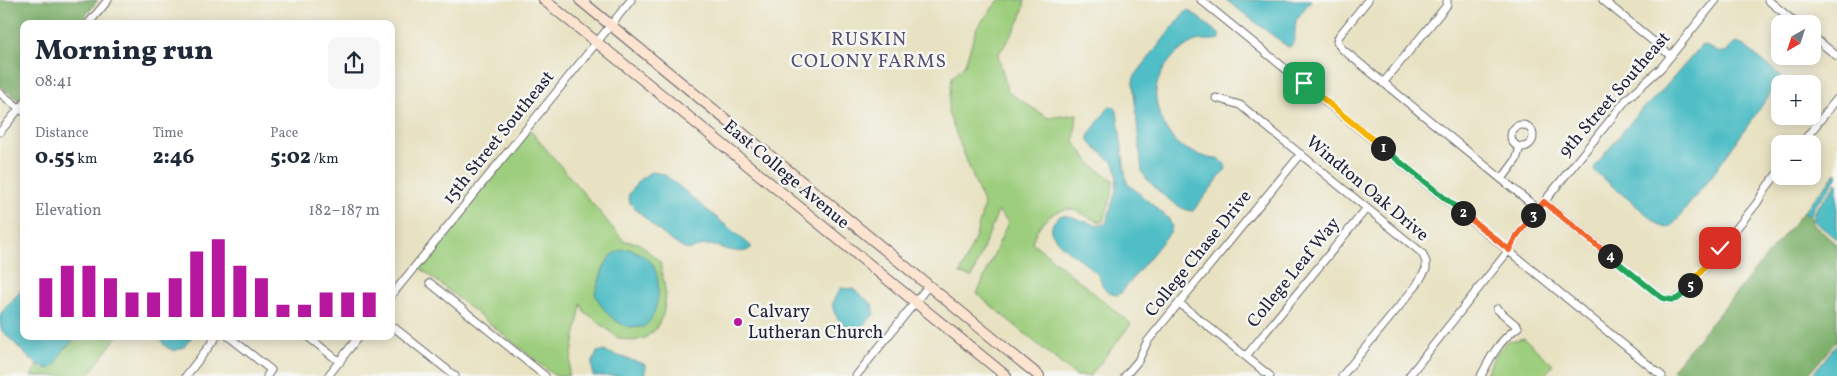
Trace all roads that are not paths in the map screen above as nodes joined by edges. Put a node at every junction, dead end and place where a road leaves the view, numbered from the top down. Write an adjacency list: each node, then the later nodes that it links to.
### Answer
1 (108, 0): 12 (street)
2 (544, 0): 14 (main road, East College Avenue)
3 (580, 0): 13 (main road, East College Avenue)
4 (631, 0): 13 (street, 15th Street Southeast)
5 (1201, 0): 33 (street)
6 (1368, 0): 18 (street)
7 (1447, 0): 18 (street)
8 (1603, 0): 16 (street)
9 (1716, 0): 16 (street, 9th Street Southeast)
10 (1768, 0): 11 (street)
11 (1786, 15)
12 (91, 20)
13 (611, 24): 14 (street, 15th Street Southeast); 35 (main road, East College Avenue)
14 (596, 42): 36 (street, 15th Street Southeast); 37 (main road, East College Avenue)
15 (1821, 43): 17 (street)
16 (1671, 56): 30 (street, 9th Street Southeast)
17 (1837, 56)
18 (1383, 83): 28 (street)
19 (0, 92): 22 (street)
20 (1216, 98): 27 (street, Windton Oak Drive)
21 (1837, 99): 25 (street)
22 (20, 107)
23 (20, 110): 24 (street)
24 (0, 132)
25 (1808, 135)
26 (1520, 147): 28 (street)
27 (1301, 154): 31 (street, Windton Oak Drive); 38 (street, College Chase Drive)
28 (1502, 179): 32 (street)
29 (1771, 182): 30 (street)
30 (1544, 202): 32 (street, 9th Street Southeast)
31 (1366, 209): 45 (street, College Leaf Way); 58 (street, Windton Oak Drive)
32 (1538, 209): 33 (street, 9th Street Southeast)
33 (1509, 250): 47 (street, 9th Street Southeast); 60 (street)
34 (430, 283): 52 (street)
35 (929, 285): 37 (street); 55 (main road, East College Avenue)
36 (395, 291)
37 (915, 303): 53 (street); 54 (main road, East College Avenue)
38 (1179, 303): 45 (street); 56 (street, College Chase Drive)
39 (1496, 309): 59 (street)
40 (395, 328): 51 (street)
41 (214, 340): 48 (street)
42 (233, 340): 49 (street)
43 (312, 340): 46 (street)
44 (356, 340): 46 (street)
45 (1246, 356): 57 (street)
46 (340, 362): 50 (street)
47 (1410, 375)
48 (186, 376)
49 (267, 376)
50 (328, 376)
51 (455, 376)
52 (544, 376)
53 (856, 376)
54 (1006, 376)
55 (1039, 376)
56 (1125, 376)
57 (1270, 376)
58 (1342, 376)
59 (1481, 376)
60 (1662, 376)

